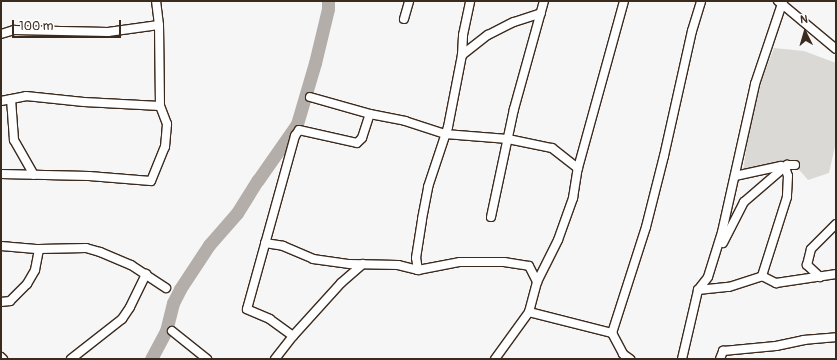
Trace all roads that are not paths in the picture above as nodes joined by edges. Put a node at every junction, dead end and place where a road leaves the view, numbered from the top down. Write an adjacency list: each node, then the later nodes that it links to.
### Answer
1 (156, 1): 10 (street)
2 (409, 1): 9 (street)
3 (470, 1): 13 (street)
4 (544, 1): 8 (street)
5 (624, 1): 22 (street)
6 (701, 1): 44 (street)
7 (781, 2): 12 (street); 25 (street)
8 (541, 13): 13 (street); 20 (street)
9 (404, 19)
10 (159, 25): 11 (street); 17 (street)
11 (1, 34)
12 (836, 49)
13 (462, 55): 19 (street)
14 (310, 97): 18 (street)
15 (11, 99): 16 (street); 17 (street); 24 (street)
16 (1, 101)
17 (160, 106): 24 (street)
18 (370, 114): 19 (street); 28 (street)
19 (445, 134): 20 (street); 32 (street)
20 (508, 139): 22 (street); 26 (street)
21 (795, 165): 36 (street)
22 (578, 168): 38 (street)
23 (1, 174): 24 (street)
24 (34, 175)
25 (735, 176): 35 (street); 36 (street)
26 (491, 217)
27 (836, 224): 37 (street)
28 (265, 243): 31 (street); 45 (street)
29 (1, 246): 30 (street)
30 (39, 249): 33 (street); 41 (street)
31 (362, 264): 32 (street); 45 (street)
32 (418, 270): 38 (street)
33 (146, 274): 39 (street); 47 (street)
34 (836, 274): 37 (street)
35 (762, 276): 37 (street); 40 (street)
36 (708, 277): 40 (street)
37 (820, 277)
38 (537, 282): 42 (street)
39 (166, 288)
40 (698, 290): 52 (street)
41 (1, 302)
42 (529, 312): 44 (street); 50 (street)
43 (172, 331): 48 (street)
44 (612, 333): 51 (street)
45 (293, 336): 49 (street)
46 (836, 337): 53 (street)
47 (71, 359)
48 (207, 359)
49 (275, 359)
50 (495, 359)
51 (630, 359)
52 (682, 359)
53 (720, 359)

